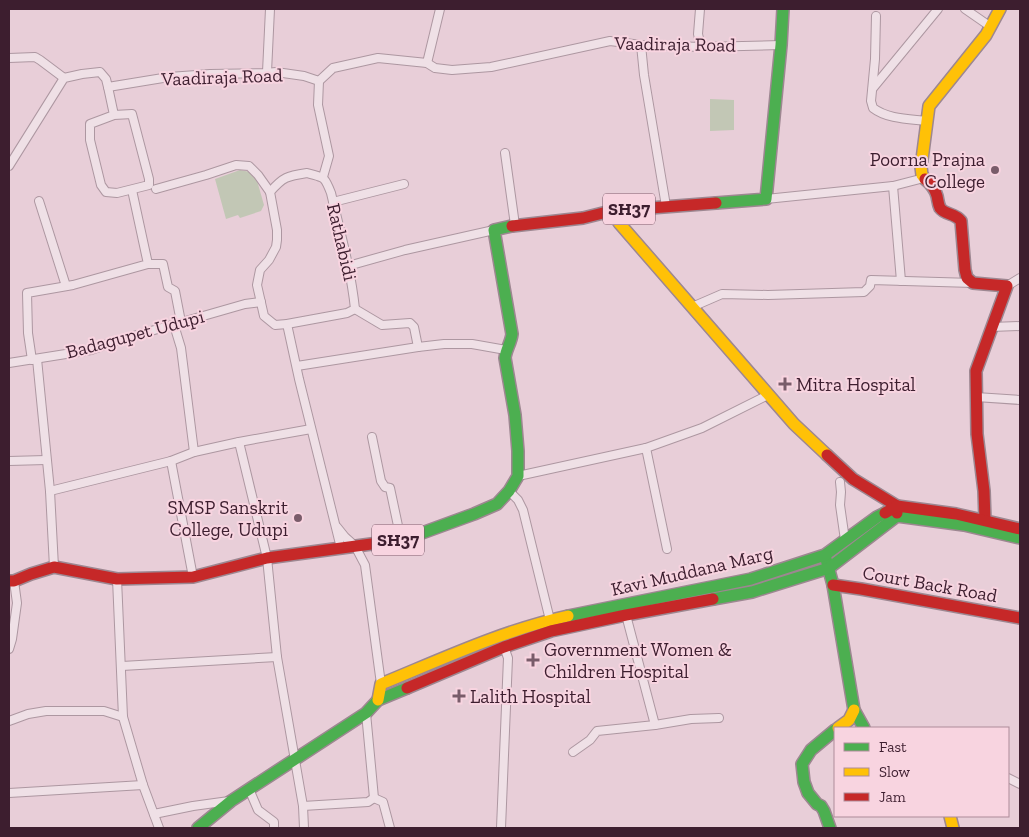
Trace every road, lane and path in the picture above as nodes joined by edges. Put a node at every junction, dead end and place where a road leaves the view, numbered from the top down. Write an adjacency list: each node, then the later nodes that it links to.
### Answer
1 (270, 9): 15 (street)
2 (440, 9): 14 (street)
3 (700, 9): 12 (street)
4 (783, 9): 11 (main road)
5 (938, 9): 19 (street)
6 (965, 9): 9 (street)
7 (1000, 9): 9 (main road)
8 (876, 16): 19 (street)
9 (991, 27): 21 (main road)
10 (641, 45): 12 (street, Vaadiraja Road); 14 (street, Vaadiraja Road); 34 (street)
11 (781, 45): 12 (street, Vaadiraja Road); 31 (main road)
12 (701, 47)
13 (9, 58): 16 (street)
14 (427, 63): 17 (street, Vaadiraja Road)
15 (267, 72): 17 (street, Vaadiraja Road); 18 (street, Vaadiraja Road)
16 (64, 78): 18 (street); 23 (street)
17 (319, 81): 24 (street)
18 (108, 86): 20 (street)
19 (873, 88): 21 (street)
20 (114, 115): 29 (street); 29 (street)
21 (926, 122): 25 (main road)
22 (505, 153): 36 (street)
23 (9, 166)
24 (323, 177): 30 (street, Rathabidi); 33 (street, Rathabidi)
25 (924, 178): 27 (street); 42 (main road)
26 (404, 184): 33 (street)
27 (894, 186): 31 (street); 41 (street)
28 (156, 189): 30 (street)
29 (132, 190): 38 (street)
30 (270, 192): 45 (street)
31 (766, 199): 34 (main road, SH37)
32 (39, 201): 43 (street)
33 (333, 202): 39 (street, Rathabidi)
34 (666, 206): 35 (main road, SH37)
35 (611, 211): 36 (main road, SH37); 46 (main road)
36 (515, 225): 37 (main road, SH37)
37 (494, 230): 39 (street); 53 (main road, SH37)
38 (147, 260): 43 (street); 48 (street)
39 (348, 266): 47 (street, Rathabidi)
40 (1020, 278): 44 (street)
41 (901, 281): 42 (street); 46 (street)
42 (973, 283): 44 (main road)
43 (66, 286): 54 (street)
44 (1007, 286): 51 (main road)
45 (261, 302): 48 (street, Badagupet Udupi); 49 (street)
46 (692, 307): 57 (main road)
47 (355, 309): 49 (street); 52 (street)
48 (178, 324): 54 (street, Badagupet Udupi); 64 (street)
49 (287, 324): 56 (street)
50 (1020, 326): 51 (street)
51 (991, 327): 58 (main road)
52 (418, 347): 53 (street); 56 (street)
53 (506, 350): 68 (main road, SH37)
54 (34, 360): 55 (street, Badagupet Udupi); 65 (street)
55 (9, 363)
56 (296, 366): 60 (street)
57 (768, 395): 63 (street); 72 (main road)
58 (976, 397): 59 (street); 73 (main road)
59 (1020, 400)
60 (311, 429): 62 (street); 74 (street)
61 (372, 437): 77 (street)
62 (239, 442): 64 (street); 83 (street)
63 (646, 448): 68 (street); 81 (street)
64 (194, 452): 67 (street)
65 (46, 460): 66 (street); 70 (street)
66 (9, 461)
67 (171, 461): 70 (street); 86 (street)
68 (518, 476): 71 (main road, SH37)
69 (840, 482): 78 (street)
70 (50, 491): 84 (street)
71 (509, 492): 77 (main road, SH37); 92 (street)
72 (897, 511): 73 (main road); 76 (main road); 78 (main road, Kavi Muddana Marg); 85 (main road, Kavi Muddana Marg)
73 (985, 520): 75 (main road)
74 (335, 524): 79 (street); 80 (street)
75 (1020, 528)
76 (1020, 538)
77 (401, 540): 79 (main road, SH37)
78 (845, 540): 82 (main road, Kavi Muddana Marg)
79 (355, 546): 80 (main road, SH37); 97 (street)
80 (341, 548): 83 (main road, SH37)
81 (667, 549)
82 (825, 556): 85 (main road); 92 (main road, Kavi Muddana Marg)
83 (267, 558): 86 (main road, SH37); 95 (street)
84 (54, 567): 87 (main road, SH37); 88 (main road, SH37)
85 (829, 568): 89 (main road); 90 (main road, Kavi Muddana Marg)
86 (193, 577): 87 (main road, SH37)
87 (117, 580): 96 (street)
88 (11, 581): 94 (street)
89 (833, 585): 91 (main road, Court Back Road); 99 (main road)
90 (626, 615): 93 (main road, Kavi Muddana Marg); 104 (street)
91 (1020, 618)
92 (550, 620): 97 (main road, Kavi Muddana Marg)
93 (504, 647): 98 (main road, Kavi Muddana Marg); 123 (street)
94 (9, 649)
95 (277, 657): 96 (street); 109 (street)
96 (122, 666): 101 (street)
97 (381, 684): 98 (main road)
98 (378, 700): 100 (main road, Kavi Muddana Marg)
99 (854, 710): 105 (main road); 106 (main road)
100 (366, 713): 109 (main road, Kavi Muddana Marg); 113 (street)
101 (123, 717): 103 (street); 110 (street)
102 (719, 718): 104 (street)
103 (9, 721)
104 (655, 725): 108 (street)
105 (840, 727)
106 (863, 727)
107 (834, 731): 124 (main road)
108 (573, 752)
109 (295, 760): 111 (main road, Kavi Muddana Marg); 115 (street)
110 (143, 785): 112 (street); 116 (street)
111 (249, 789): 114 (main road, Kavi Muddana Marg); 119 (street)
112 (9, 792)
113 (374, 798): 115 (street); 121 (street)
114 (230, 801): 116 (street); 118 (main road, Kavi Muddana Marg)
115 (302, 806): 120 (street)
116 (154, 814): 117 (street)
117 (159, 828)
118 (198, 828)
119 (274, 828)
120 (304, 828)
121 (390, 828)
122 (491, 828): 123 (street)
123 (501, 828)
124 (830, 828)

